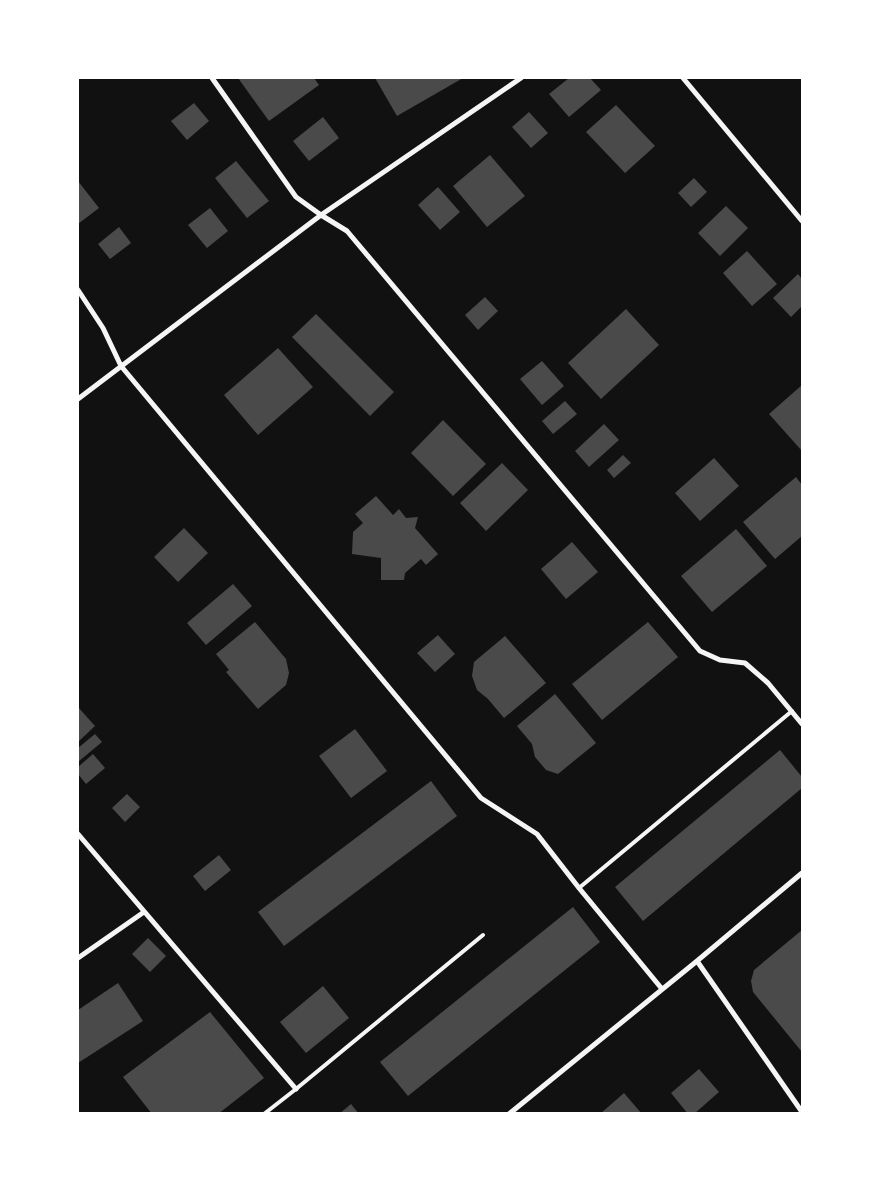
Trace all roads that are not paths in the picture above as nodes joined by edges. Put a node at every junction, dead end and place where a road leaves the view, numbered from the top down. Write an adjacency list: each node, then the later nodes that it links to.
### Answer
1 (212, 78): 4 (street)
2 (520, 78): 4 (street)
3 (683, 78): 5 (street)
4 (321, 215): 7 (street); 9 (street)
5 (802, 221)
6 (78, 290): 7 (street)
7 (121, 366): 8 (street); 13 (street)
8 (78, 399)
9 (792, 711): 10 (street); 13 (lane)
10 (802, 724)
11 (78, 834): 14 (street)
12 (802, 873): 17 (street)
13 (579, 888): 18 (street)
14 (144, 912): 16 (street); 19 (street)
15 (483, 935): 19 (lane)
16 (78, 958)
17 (697, 961): 18 (street); 20 (street)
18 (662, 990): 22 (street)
19 (296, 1089): 21 (lane)
20 (802, 1112)
21 (264, 1114)
22 (509, 1114)

